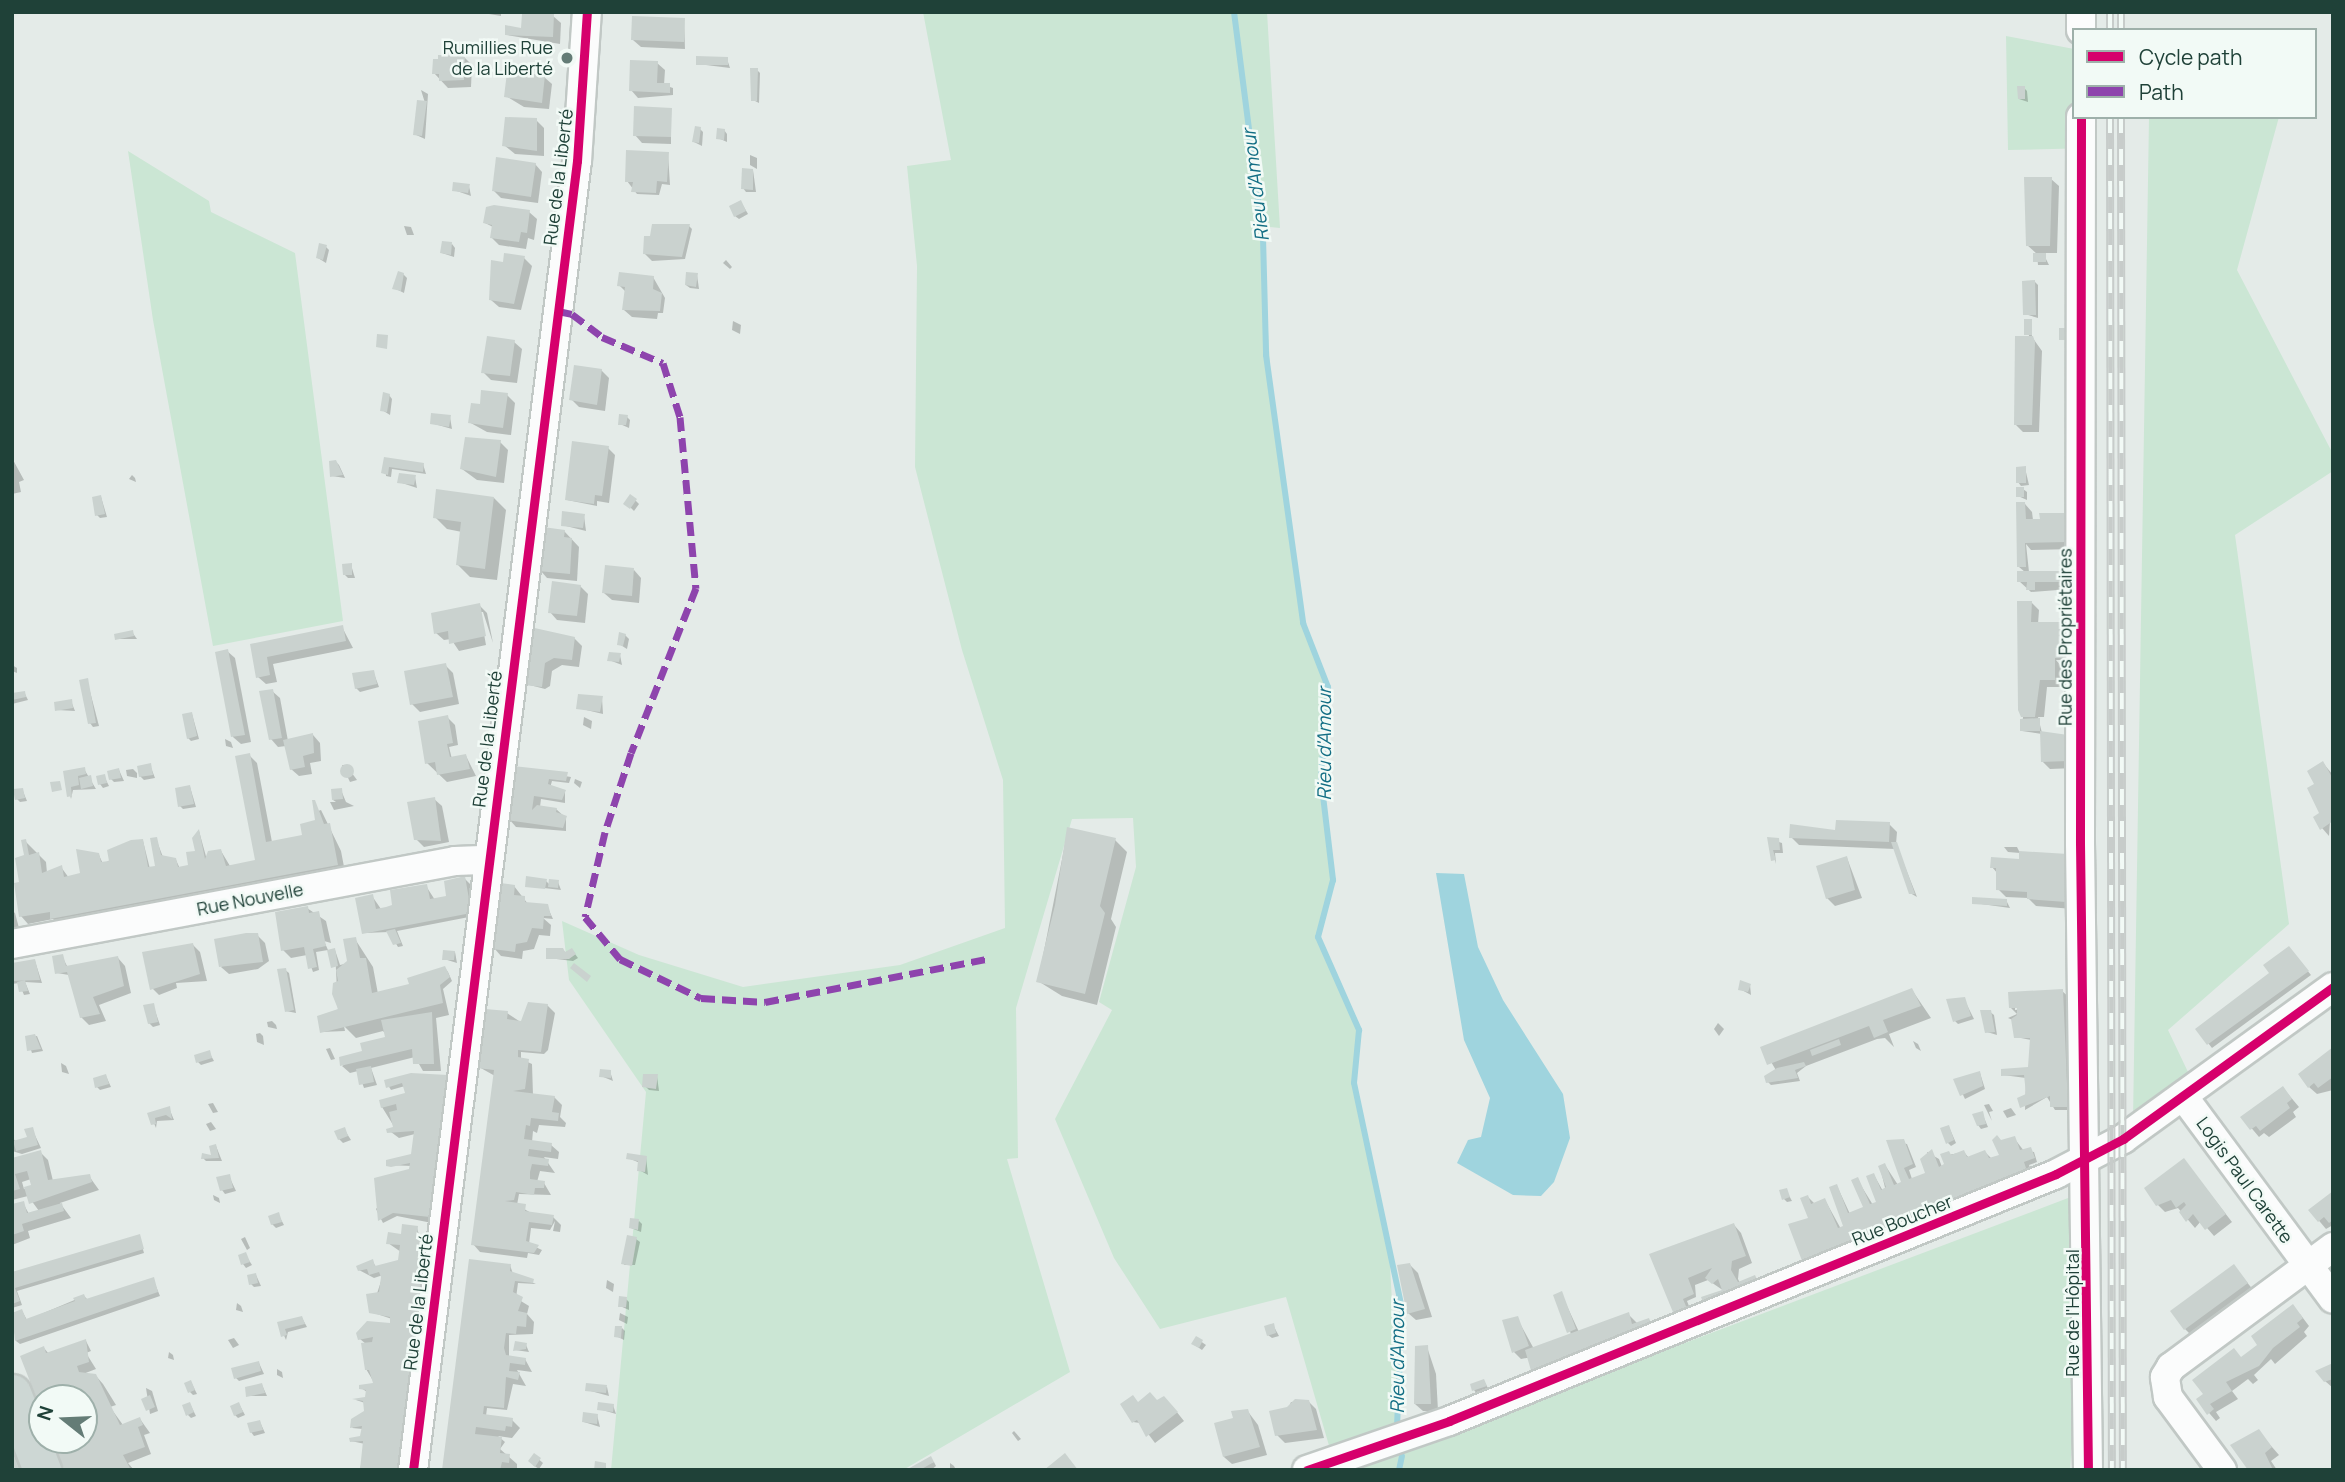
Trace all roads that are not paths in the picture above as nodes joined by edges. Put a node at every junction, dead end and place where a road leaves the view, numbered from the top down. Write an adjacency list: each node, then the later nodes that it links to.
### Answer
1 (587, 12): 3 (street, Rue de la Liberté)
2 (2081, 119): 7 (street, Rue des Propriétaires)
3 (488, 860): 4 (street, Rue Nouvelle); 13 (street, Rue de la Liberté)
4 (12, 944)
5 (2333, 986): 6 (street, Rue Boucher)
6 (2183, 1096): 7 (street, Rue Boucher); 9 (street, Logis Paul Carette)
7 (2087, 1157): 14 (street, Rue Boucher); 15 (street, Rue de l'Hôpital)
8 (2333, 1247): 9 (street)
9 (2307, 1265): 10 (street, Logis Paul Carette); 16 (street)
10 (2333, 1300)
11 (12, 1393): 12 (main road)
12 (43, 1470)
13 (413, 1470)
14 (1307, 1470)
15 (2088, 1470)
16 (2222, 1470)

